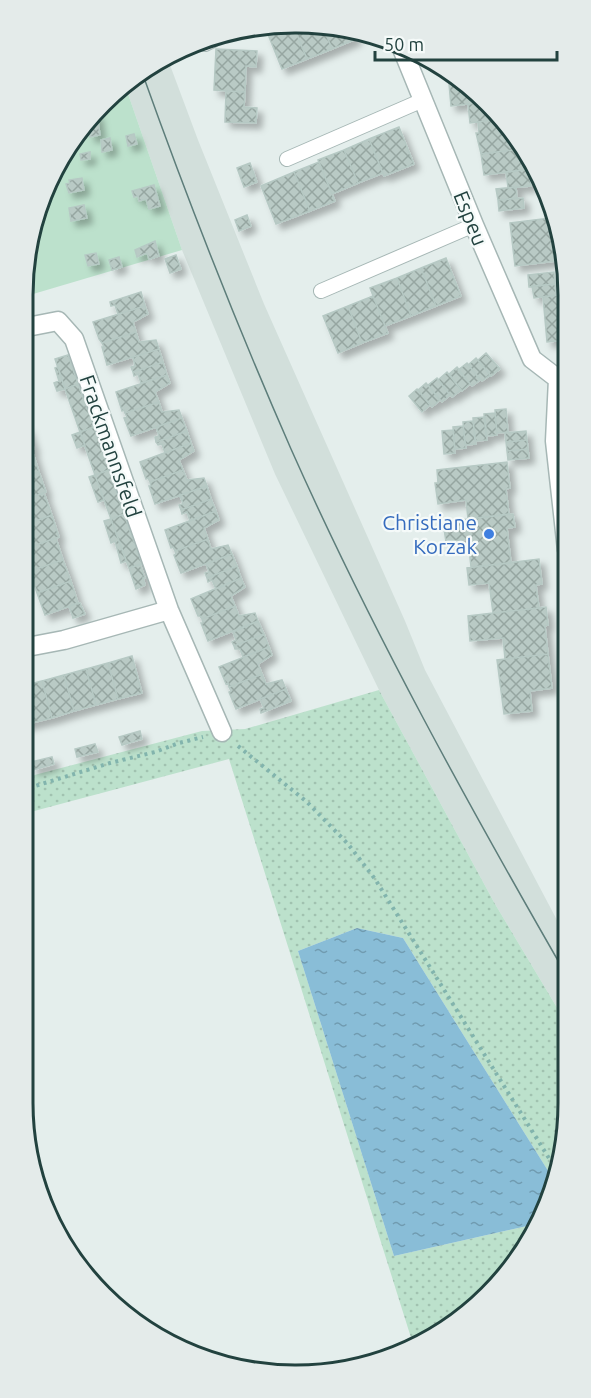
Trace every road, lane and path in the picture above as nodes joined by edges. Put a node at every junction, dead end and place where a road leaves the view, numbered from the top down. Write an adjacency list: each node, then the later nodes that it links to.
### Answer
1 (406, 57): 2 (street, Espeu)
2 (423, 100): 3 (lane); 4 (street, Espeu)
3 (287, 159)
4 (474, 225): 5 (lane); 7 (street, Espeu)
5 (321, 291)
6 (33, 326): 10 (street, Frackmannsfeld)
7 (558, 376)
8 (558, 414): 9 (street, Espeu)
9 (558, 468)
10 (169, 610): 11 (street); 12 (street, Frackmannsfeld)
11 (33, 646)
12 (222, 732): 13 (path); 14 (path)
13 (33, 787)
14 (551, 1162)

